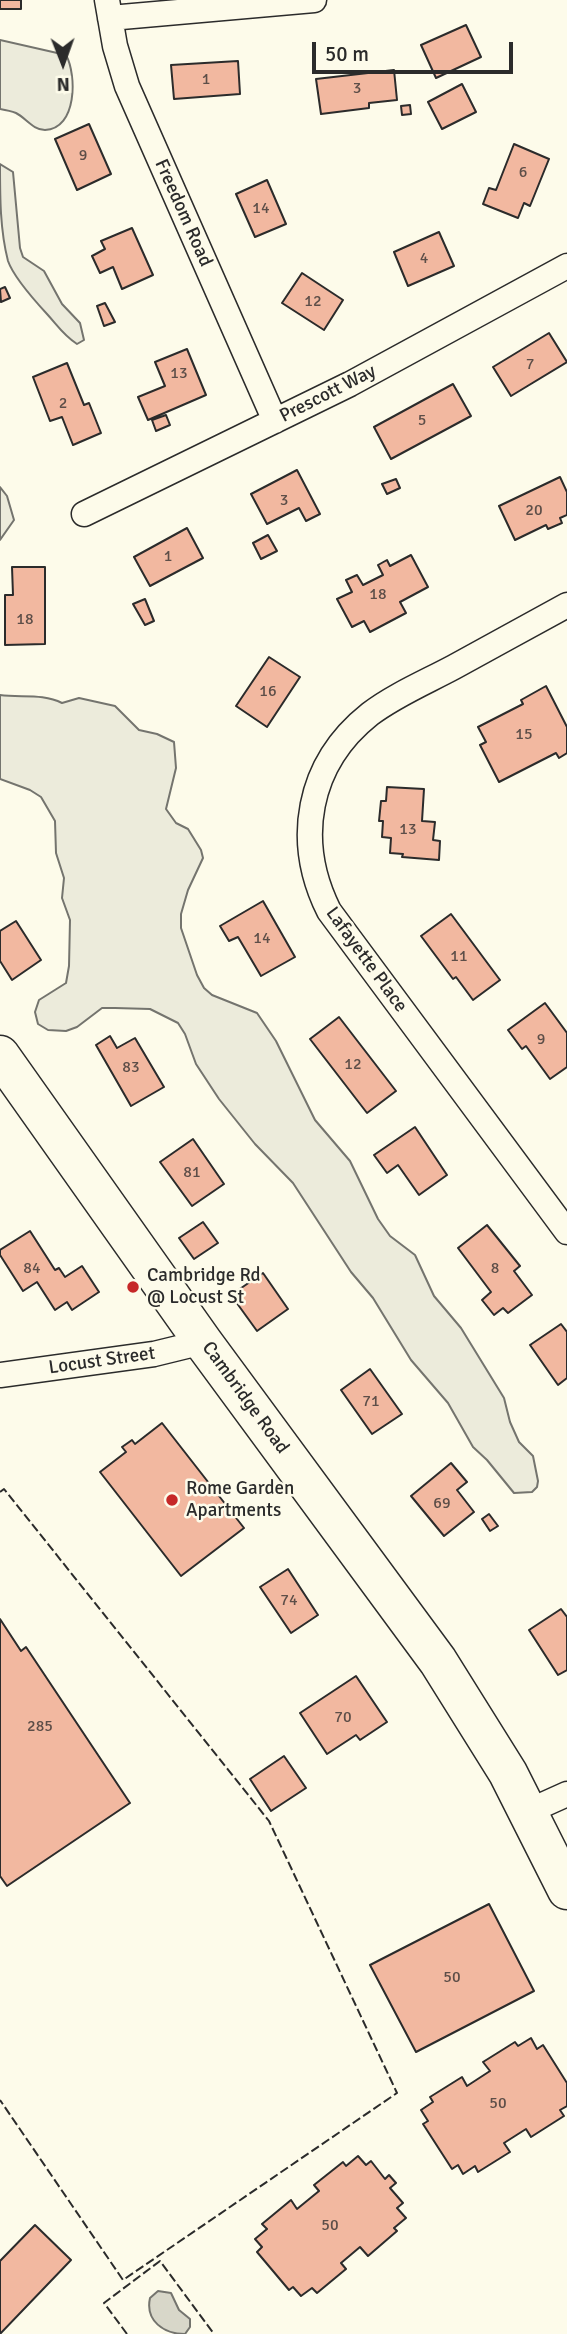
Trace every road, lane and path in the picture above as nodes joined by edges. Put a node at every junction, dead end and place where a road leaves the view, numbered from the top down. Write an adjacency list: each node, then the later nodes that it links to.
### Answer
1 (314, 0): 2 (street)
2 (108, 9): 4 (street, Freedom Road)
3 (567, 266): 4 (street, Prescott Way)
4 (275, 421): 5 (street, Prescott Way)
5 (84, 514)
6 (567, 605): 8 (street, Lafayette Place)
7 (0, 1055): 9 (highway, Cambridge Road)
8 (567, 1231)
9 (203, 1342): 10 (street, Locust Street); 12 (highway, Cambridge Road)
10 (0, 1375)
11 (567, 1794): 12 (street)
12 (527, 1812): 13 (highway, Cambridge Road)
13 (567, 1890)

